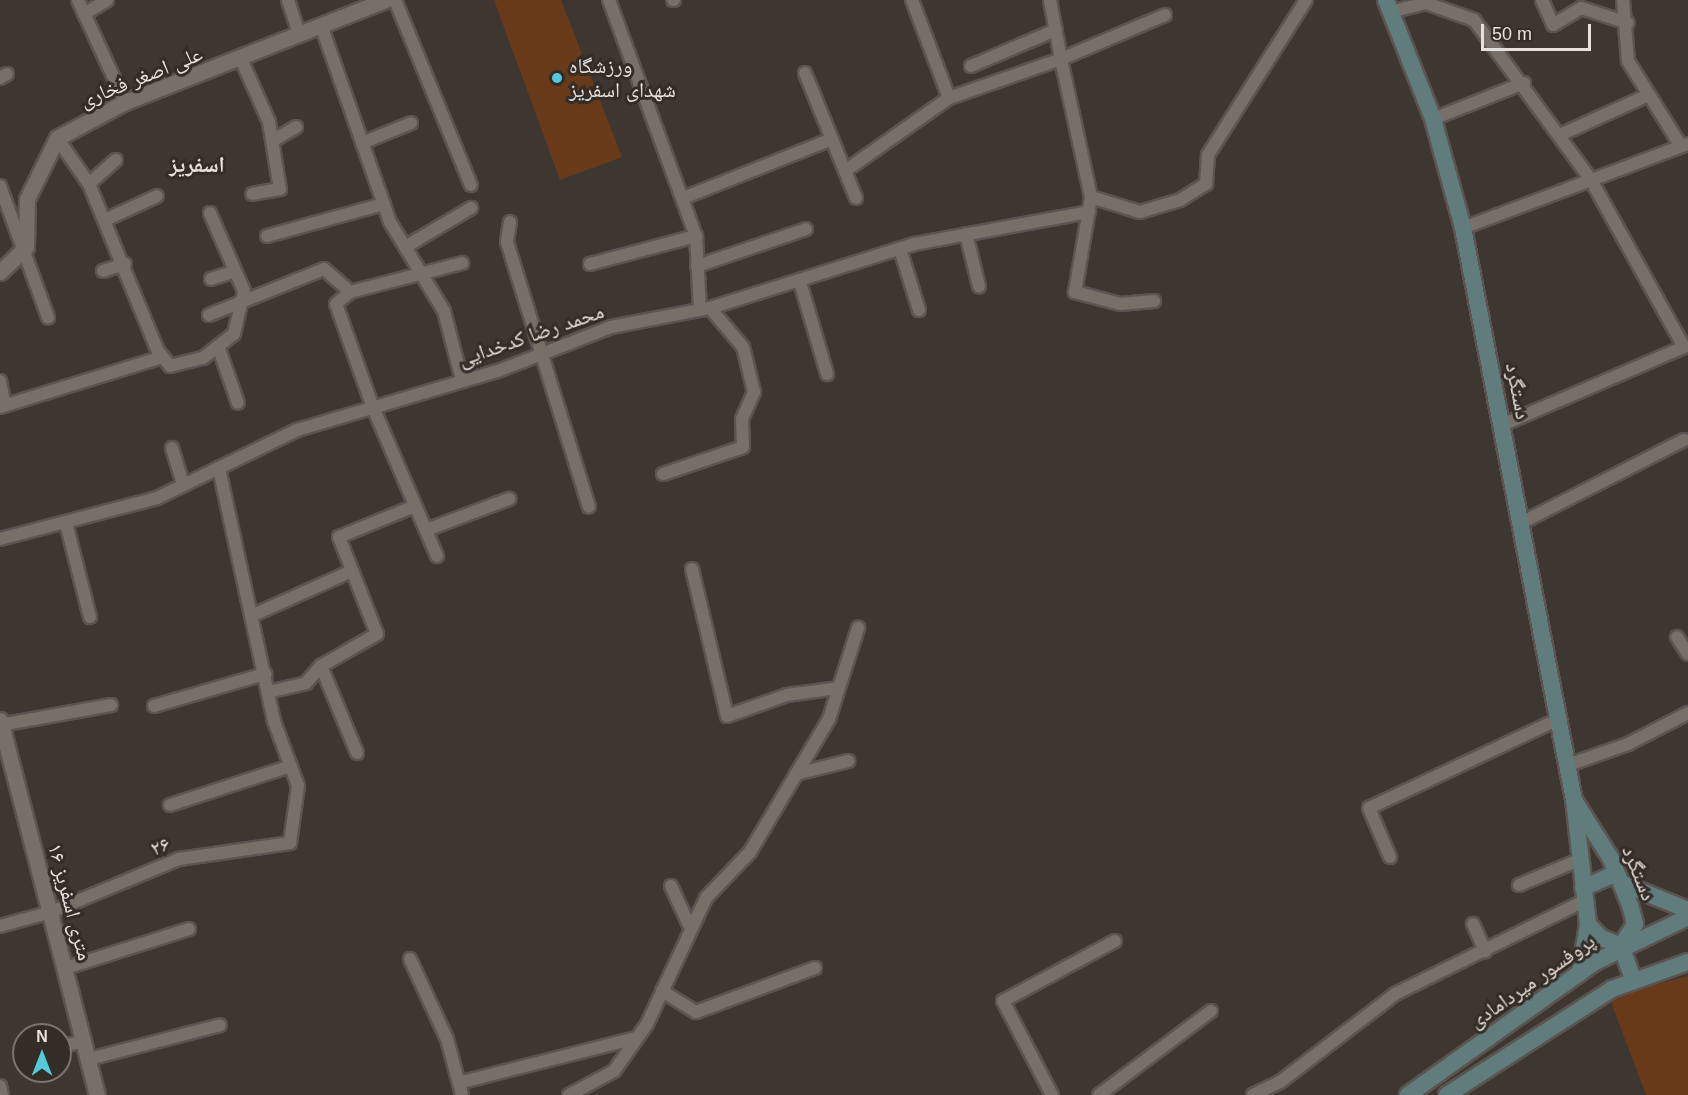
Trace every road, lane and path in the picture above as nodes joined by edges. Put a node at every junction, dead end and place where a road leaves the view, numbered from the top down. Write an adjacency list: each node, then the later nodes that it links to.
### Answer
1 (78, 0): 14 (street)
2 (107, 0): 14 (street)
3 (288, 0): 19 (street)
4 (384, 0): 12 (street, علی اصغر فخاری)
5 (395, 0): 41 (street)
6 (609, 0): 46 (street)
7 (912, 0): 26 (street)
8 (1050, 0): 18 (street)
9 (1306, 0): 45 (street)
10 (1542, 0): 16 (street)
11 (1623, 0): 16 (street)
12 (361, 4): 17 (street, علی اصغر فخاری)
13 (1388, 6): 24 (street); 28 (main road, دستگرد)
14 (84, 14): 27 (street)
15 (1165, 15): 21 (street)
16 (1628, 23): 25 (street)
17 (321, 25): 19 (street, علی اصغر فخاری); 35 (street)
18 (1056, 30): 21 (street); 22 (street)
19 (299, 34): 20 (street, علی اصغر فخاری)
20 (241, 58): 27 (street, علی اصغر فخاری); 34 (street)
21 (1061, 59): 26 (street); 45 (street)
22 (972, 66)
23 (805, 73): 33 (street)
24 (1524, 83): 28 (street); 31 (street)
25 (1648, 95): 31 (street); 36 (street)
26 (949, 98): 38 (street)
27 (125, 102): 32 (street, علی اصغر فخاری)
28 (1433, 119): 54 (main road, دستگرد)
29 (411, 123): 35 (street)
30 (296, 127): 34 (street)
31 (1560, 135): 39 (street)
32 (57, 138): 40 (street); 60 (street)
33 (831, 139): 38 (street); 46 (street)
34 (272, 141): 43 (street)
35 (362, 142): 48 (street)
36 (1684, 145): 39 (street)
37 (116, 160): 40 (street)
38 (845, 171): 47 (street)
39 (1591, 180): 54 (street); 89 (street)
40 (89, 184): 52 (street)
41 (471, 185)
42 (0, 186): 60 (street)
43 (252, 194)
44 (157, 196): 52 (street)
45 (1091, 197): 50 (street)
46 (683, 198): 58 (street)
47 (856, 198)
48 (384, 204): 57 (street); 59 (street)
49 (471, 208): 59 (street)
50 (1089, 212): 56 (street, محمد رضا کدخدایی); 74 (street)
51 (210, 213): 67 (street)
52 (105, 220): 63 (street)
53 (510, 222): 81 (street)
54 (1463, 228): 89 (main road, دستگرد)
55 (806, 229): 65 (street)
56 (966, 234): 61 (street, محمد رضا کدخدایی); 72 (street)
57 (267, 236)
58 (696, 236): 64 (street); 65 (street)
59 (405, 247): 69 (street)
60 (26, 248): 68 (street); 79 (street)
61 (900, 249): 71 (street, محمد رضا کدخدایی); 77 (street)
62 (462, 263): 69 (street)
63 (125, 264): 66 (street); 82 (street)
64 (590, 264)
65 (697, 266): 76 (street)
66 (103, 271)
67 (235, 271): 70 (street); 75 (street)
68 (0, 272)
69 (420, 272): 73 (street); 84 (street)
70 (211, 279)
71 (800, 282): 76 (street, محمد رضا کدخدایی); 83 (street)
72 (979, 286)
73 (350, 292): 75 (street); 87 (street)
74 (1154, 301)
75 (240, 307): 78 (street); 80 (street)
76 (705, 309): 81 (street, محمد رضا کدخدایی); 93 (street)
77 (919, 310)
78 (209, 315)
79 (48, 317)
80 (218, 346): 82 (street); 86 (street)
81 (539, 355): 84 (street, محمد رضا کدخدایی); 97 (street)
82 (163, 357): 88 (street)
83 (827, 374)
84 (462, 380): 87 (street, محمد رضا کدخدایی)
85 (0, 381): 88 (street)
86 (238, 403)
87 (372, 405): 92 (street, محمد رضا کدخدایی); 96 (street)
88 (2, 407)
89 (1502, 425): 99 (main road, دستگرد)
90 (1684, 440): 99 (street)
91 (172, 448): 94 (street)
92 (219, 468): 94 (street, محمد رضا کدخدایی); 105 (street)
93 (663, 474)
94 (183, 485): 98 (street, محمد رضا کدخدایی)
95 (509, 499): 100 (street)
96 (416, 506): 100 (street); 104 (street)
97 (589, 507)
98 (66, 523): 101 (street, محمد رضا کدخدایی); 106 (street)
99 (1521, 523): 117 (main road, دستگرد)
100 (426, 530): 102 (street)
101 (0, 539)
102 (437, 556)
103 (692, 569): 112 (street)
104 (352, 571): 105 (street); 110 (street)
105 (253, 615): 111 (street)
106 (90, 617)
107 (858, 628): 112 (street)
108 (1677, 637): 109 (street)
109 (1688, 654)
110 (321, 666): 113 (street); 119 (street)
111 (265, 674): 113 (street); 115 (street)
112 (838, 688): 123 (street)
113 (268, 692): 122 (street)
114 (111, 705): 118 (street)
115 (154, 706)
116 (1688, 713): 121 (street)
117 (1559, 718): 121 (main road, دستگرد); 126 (street)
118 (0, 723): 133 (street, ۱۶ متری اسفریز)
119 (357, 753)
120 (848, 761): 123 (street)
121 (1568, 765): 124 (main road, دستگرد)
122 (291, 766): 125 (street); 133 (street, ۲۶)
123 (796, 774): 139 (street)
124 (1574, 800): 127 (main road, دستگرد); 128 (main road, دستگرد)
125 (170, 805)
126 (1390, 857)
127 (1579, 860): 129 (street); 131 (main road, دستگرد)
128 (1619, 878): 131 (main road); 132 (main road); 141 (main road, دستگرد)
129 (1519, 885)
130 (671, 886): 139 (street)
131 (1584, 895): 136 (main road, دستگرد); 142 (street)
132 (1688, 910)
133 (51, 912): 137 (street, ۲۶); 145 (street, ۱۶ متری اسفریز)
134 (1688, 917): 141 (main road, پروفسور میردامادی)
135 (1473, 924): 142 (street)
136 (1588, 924): 141 (main road); 147 (main road, دستگرد)
137 (0, 926)
138 (189, 929): 145 (street)
139 (691, 929): 149 (street)
140 (1115, 941): 162 (street)
141 (1621, 946): 147 (main road, پروفسور میردامادی); 148 (main road)
142 (1485, 951): 164 (street)
143 (410, 959): 156 (street)
144 (1688, 962): 148 (main road)
145 (66, 968): 153 (street, ۱۶ متری اسفریز)
146 (815, 968): 149 (street)
147 (1580, 973): 165 (main road, پروفسور میردامادی)
148 (1633, 979): 166 (main road)
149 (662, 991): 152 (street)
150 (1211, 1011): 163 (street)
151 (220, 1025): 155 (street)
152 (636, 1038): 156 (street); 161 (street)
153 (84, 1041): 154 (street); 155 (street, ۱۶ متری اسفریز)
154 (72, 1044)
155 (89, 1059): 159 (street, ۱۶ متری اسفریز)
156 (462, 1082): 160 (street)
157 (0, 1086): 158 (street)
158 (2, 1095)
159 (98, 1095)
160 (462, 1095)
161 (569, 1095)
162 (1052, 1095)
163 (1099, 1095)
164 (1253, 1095)
165 (1408, 1095)
166 (1447, 1095)

